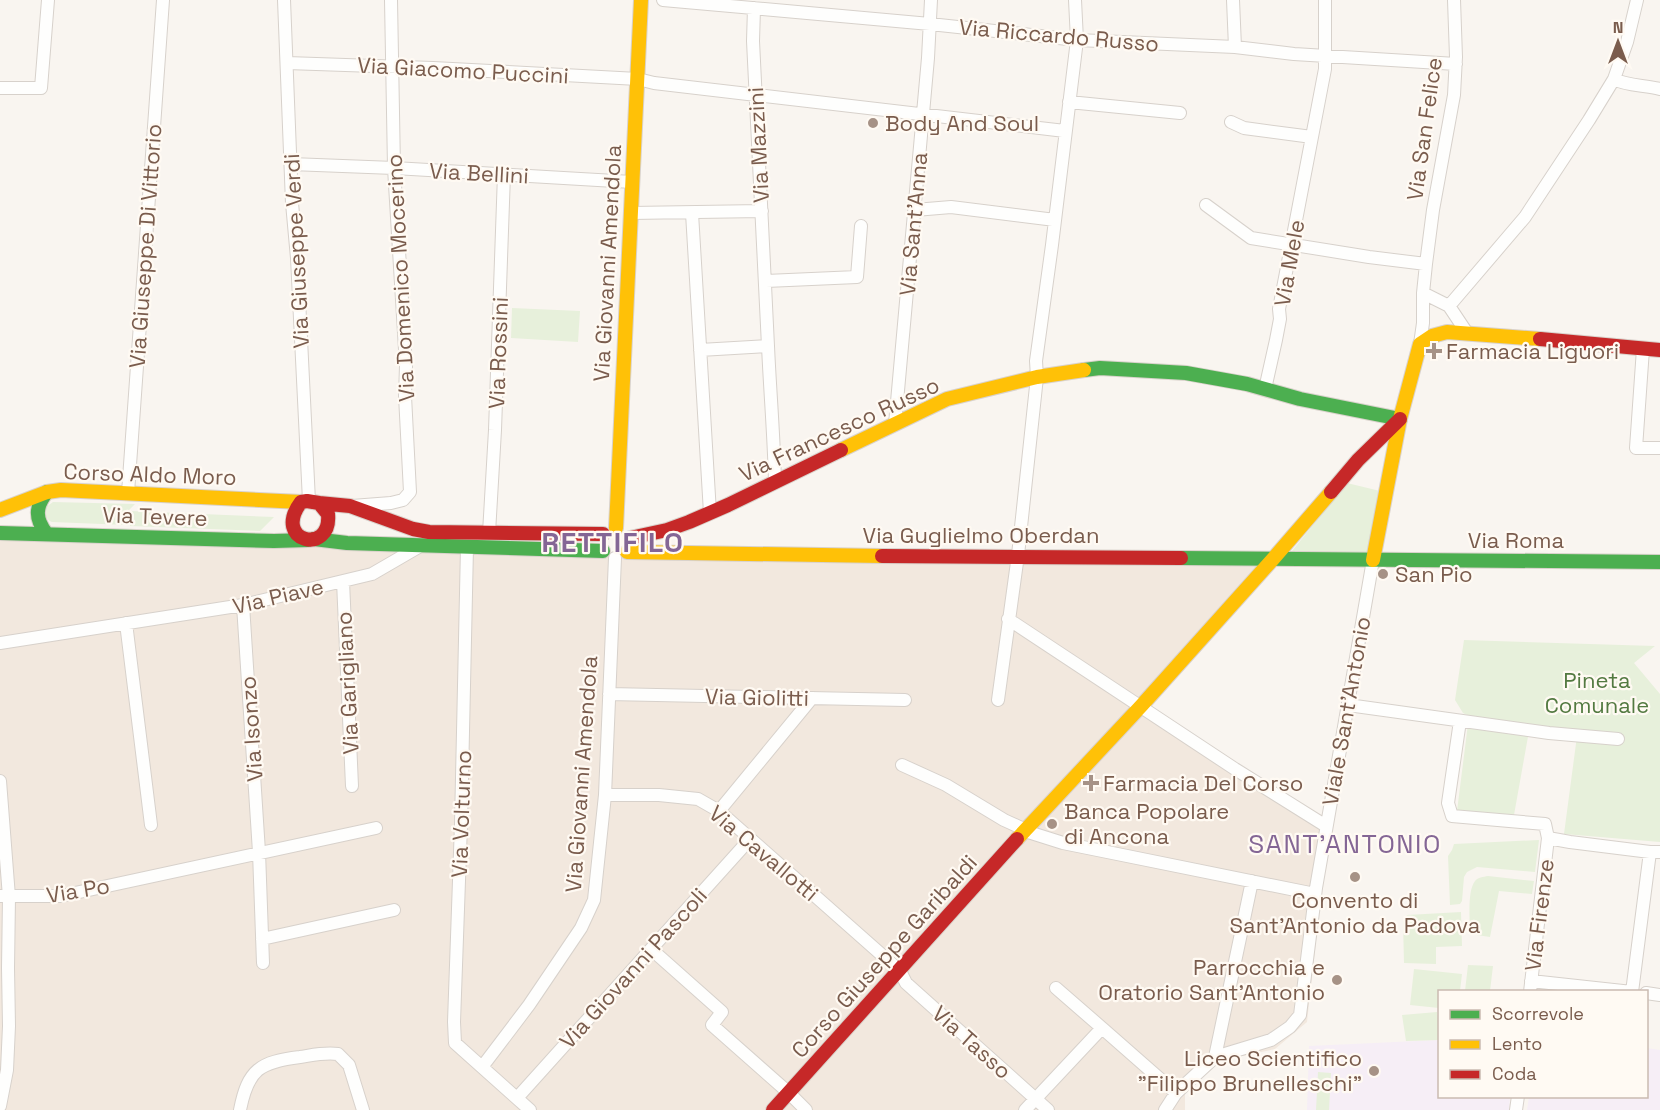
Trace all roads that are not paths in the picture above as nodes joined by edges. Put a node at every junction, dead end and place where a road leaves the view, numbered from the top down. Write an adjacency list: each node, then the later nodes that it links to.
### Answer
1 (48, 0): 23 (street)
2 (163, 0): 63 (street, Via Giuseppe Di Vittorio)
3 (285, 0): 18 (street, Via Giuseppe Verdi)
4 (391, 0): 20 (street, Via Domenico Mocerino)
5 (641, 0): 21 (street, Via Giovanni Amendola)
6 (663, 0): 13 (street, Via Riccardo Russo)
7 (931, 0): 14 (street, Via Sant'Anna)
8 (1075, 0): 15 (street)
9 (1233, 0): 16 (street)
10 (1325, 0): 17 (street, Via Mele)
11 (1454, 0): 19 (street, Via San Felice)
12 (1637, 0): 22 (street)
13 (754, 8): 14 (street, Via Riccardo Russo); 25 (street, Via Mazzini)
14 (930, 24): 15 (street, Via Riccardo Russo); 28 (street, Via Sant'Anna)
15 (1077, 40): 16 (street, Via Riccardo Russo); 26 (street)
16 (1235, 47): 17 (street, Via Riccardo Russo)
17 (1325, 55): 19 (street, Via Riccardo Russo); 31 (street, Via Mele)
18 (287, 63): 20 (street, Via Giacomo Puccini); 32 (street, Via Giuseppe Verdi)
19 (1456, 64): 44 (street, Via San Felice)
20 (392, 66): 21 (street, Via Giacomo Puccini); 33 (street, Via Domenico Mocerino)
21 (638, 79): 25 (street, Via Giacomo Puccini); 35 (street, Via Giovanni Amendola)
22 (1614, 79): 24 (street); 47 (street)
23 (0, 88)
24 (1660, 89)
25 (755, 94): 28 (street, Via Giacomo Puccini); 38 (street, Via Mazzini)
26 (1069, 102): 27 (street); 30 (street)
27 (1180, 113)
28 (923, 114): 30 (street, Via Giacomo Puccini); 37 (street, Via Sant'Anna)
29 (1231, 122): 31 (street)
30 (1065, 131): 41 (street)
31 (1312, 137): 43 (street, Via Mele)
32 (291, 164): 33 (street, Via Bellini); 64 (street, Via Giuseppe Verdi)
33 (394, 168): 34 (street, Via Bellini); 65 (street, Via Domenico Mocerino)
34 (504, 174): 35 (street, Via Bellini); 72 (street, Via Rossini)
35 (632, 182): 39 (street, Via Giovanni Amendola)
36 (1206, 205): 43 (street)
37 (915, 210): 41 (street); 57 (street, Via Sant'Anna)
38 (762, 211): 40 (street); 45 (street, Via Mazzini)
39 (631, 213): 40 (street); 69 (street, Via Giovanni Amendola)
40 (692, 213): 52 (street)
41 (1055, 220): 54 (street)
42 (861, 226): 45 (street)
43 (1292, 244): 44 (street); 55 (street, Via Mele)
44 (1426, 264): 46 (street, Via San Felice)
45 (766, 281): 50 (street, Via Mazzini)
46 (1423, 293): 47 (street); 49 (street, Via San Felice)
47 (1449, 306): 48 (street)
48 (1467, 333): 49 (street); 51 (street)
49 (1420, 344): 56 (street, Via San Felice)
50 (768, 346): 52 (street); 61 (street, Via Mazzini)
51 (1643, 349): 53 (street); 58 (street)
52 (700, 350): 67 (street)
53 (1660, 350)
54 (1037, 377): 55 (street, Via Francesco Russo); 57 (street, Via Francesco Russo); 79 (street)
55 (1265, 389): 56 (street, Via Francesco Russo)
56 (1400, 419): 59 (street, Corso Giuseppe Garibaldi); 60 (street, Via San Felice)
57 (895, 424): 61 (street, Via Francesco Russo)
58 (1660, 447)
59 (1358, 460): 60 (street); 80 (street, Corso Giuseppe Garibaldi)
60 (1390, 466): 81 (street, Via San Felice)
61 (775, 482): 67 (street, Via Francesco Russo)
62 (47, 492): 63 (street, Corso Aldo Moro); 66 (street, Corso Aldo Moro); 71 (street)
63 (128, 493): 64 (street, Corso Aldo Moro)
64 (310, 502): 65 (street, Corso Aldo Moro); 74 (street); 74 (street)
65 (350, 506): 72 (street, Corso Aldo Moro)
66 (0, 510)
67 (710, 513): 68 (street, Via Francesco Russo)
68 (667, 530): 73 (street, Via Francesco Russo); 77 (street)
69 (610, 531): 72 (street, Corso Aldo Moro); 73 (street); 78 (street)
70 (0, 533): 71 (street, Via Tevere)
71 (46, 533): 74 (street, Via Tevere)
72 (489, 533)
73 (630, 538): 78 (street)
74 (311, 540): 75 (street, Via Tevere)
75 (422, 545): 76 (street); 83 (street, Via Piave)
76 (467, 548): 78 (street); 125 (street, Via Volturno)
77 (673, 553): 78 (street, Via Guglielmo Oberdan); 79 (street, Via Guglielmo Oberdan)
78 (615, 554): 88 (street, Via Giovanni Amendola)
79 (1018, 555): 80 (street, Via Guglielmo Oberdan); 85 (street)
80 (1273, 559): 81 (street, Via Guglielmo Oberdan); 93 (street, Corso Giuseppe Garibaldi)
81 (1373, 560): 82 (street, Via Roma); 92 (street, Viale Sant'Antonio)
82 (1660, 562)
83 (343, 581): 84 (street, Via Piave); 98 (street, Via Garigliano)
84 (243, 605): 86 (street, Via Piave); 108 (street, Via Isonzo)
85 (1008, 619): 91 (street); 93 (street)
86 (126, 623): 87 (street, Via Piave); 102 (street)
87 (0, 643)
88 (609, 694): 89 (street, Via Giolitti); 99 (street, Via Giovanni Amendola)
89 (812, 698): 90 (street, Via Giolitti); 101 (street)
90 (905, 700)
91 (998, 700)
92 (1348, 705): 94 (street); 103 (street, Viale Sant'Antonio)
93 (1140, 707): 103 (street); 105 (street, Corso Giuseppe Garibaldi)
94 (1460, 721): 95 (street); 106 (street)
95 (1617, 739)
96 (902, 765): 105 (street)
97 (0, 781): 100 (street)
98 (352, 786)
99 (605, 795): 101 (street, Via Cavallotti); 125 (street, Via Giovanni Amendola)
100 (1, 802): 112 (street)
101 (719, 811): 107 (street, Via Cavallotti)
102 (151, 825)
103 (1326, 826): 111 (street, Viale Sant'Antonio)
104 (376, 828): 108 (street)
105 (1026, 830): 110 (street); 117 (street, Corso Giuseppe Garibaldi)
106 (1548, 838): 109 (street); 118 (street, Via Firenze)
107 (750, 839): 115 (street, Via Giovanni Pascoli); 117 (street, Via Cavallotti)
108 (260, 852): 112 (street, Via Po); 114 (street, Via Isonzo)
109 (1655, 852): 121 (street)
110 (1252, 881): 111 (street); 124 (street)
111 (1315, 894): 124 (street, Viale Sant'Antonio)
112 (5, 896): 122 (street)
113 (394, 910): 114 (street)
114 (262, 939): 116 (street, Via Isonzo)
115 (651, 949): 126 (street); 128 (street, Via Giovanni Pascoli)
116 (263, 963)
117 (900, 970): 126 (street, Corso Giuseppe Garibaldi); 129 (street, Via Tasso)
118 (1531, 986): 120 (street)
119 (1056, 988): 123 (street)
120 (1598, 990)
121 (1632, 990)
122 (5, 1025): 130 (street)
123 (1102, 1028): 127 (street); 129 (street)
124 (1215, 1057): 127 (street, Viale Sant'Antonio)
125 (482, 1067): 128 (street, Via Volturno)
126 (789, 1093): 134 (street, Corso Giuseppe Garibaldi); 135 (street)
127 (1176, 1093): 138 (street, Viale Sant'Antonio); 139 (street)
128 (517, 1098): 133 (street, Via Volturno)
129 (1035, 1098): 136 (street); 137 (street, Via Tasso)
130 (0, 1106)
131 (240, 1110): 132 (street)
132 (363, 1110)
133 (530, 1110)
134 (773, 1110)
135 (806, 1110)
136 (1024, 1110)
137 (1048, 1110)
138 (1166, 1110)
139 (1173, 1110)

